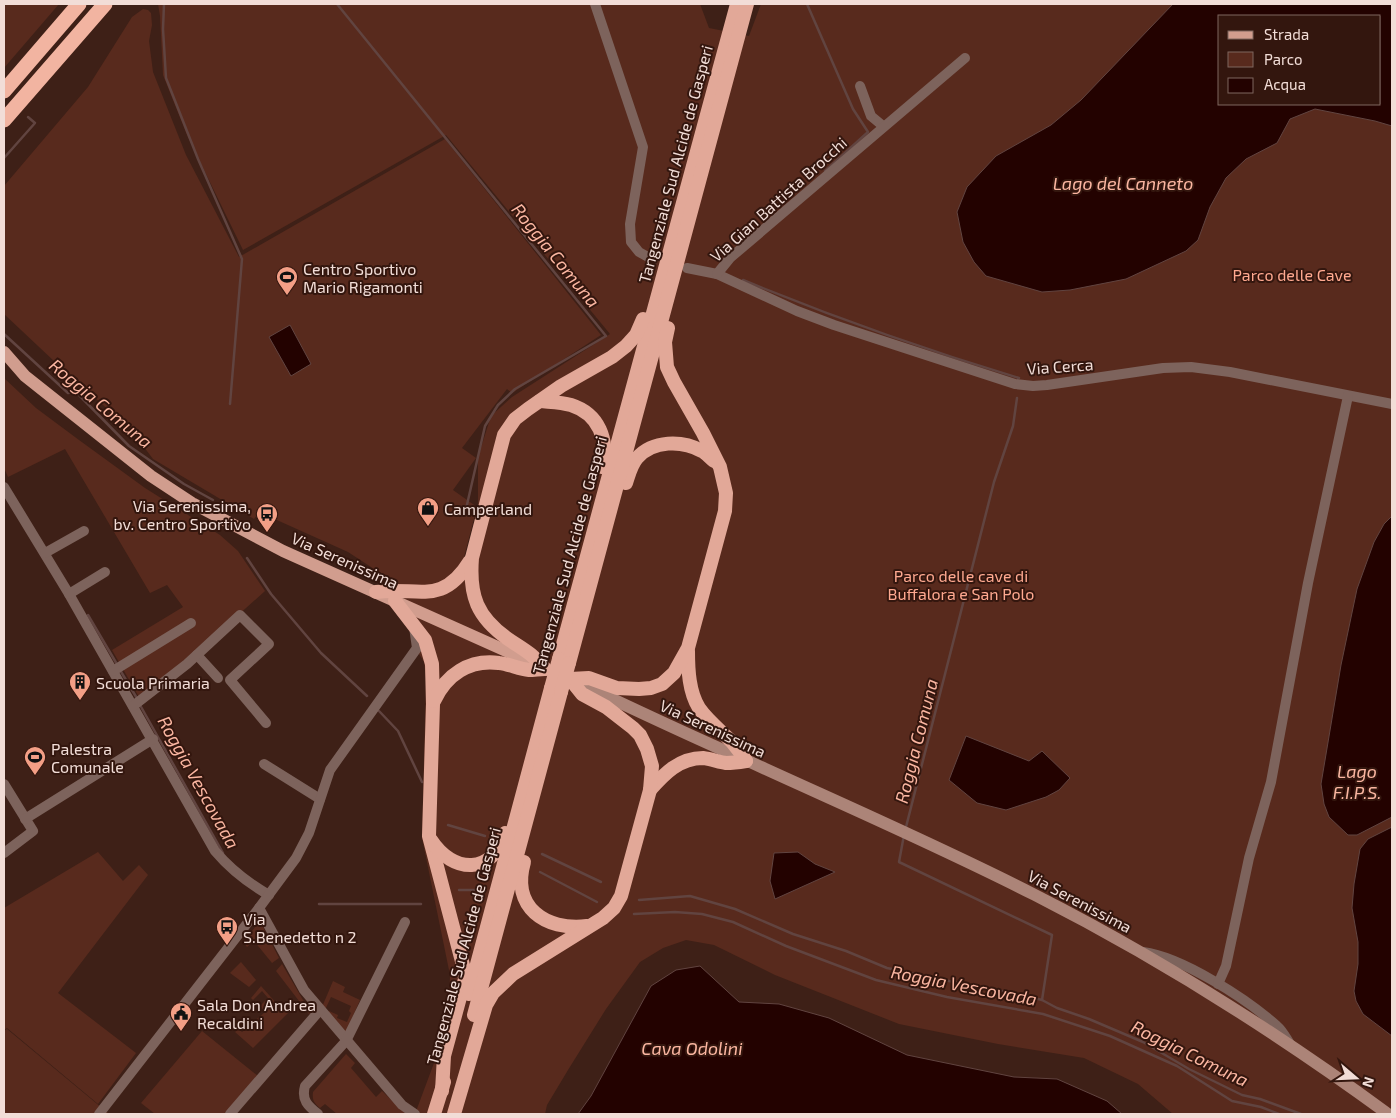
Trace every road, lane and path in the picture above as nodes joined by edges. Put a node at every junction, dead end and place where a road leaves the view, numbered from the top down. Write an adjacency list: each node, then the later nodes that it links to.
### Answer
1 (79, 4): 8 (highway)
2 (105, 4): 9 (highway)
3 (595, 4): 12 (street)
4 (737, 4): 11 (highway, Tangenziale Sud Alcide de Gasperi)
5 (747, 4): 11 (highway, Tangenziale Sud Alcide de Gasperi)
6 (965, 58): 10 (street, Via Gian Battista Brocchi)
7 (860, 86): 10 (street)
8 (4, 91)
9 (4, 120)
10 (883, 126): 14 (street, Via Gian Battista Brocchi)
11 (677, 242): 19 (highway); 21 (highway); 26 (highway, Tangenziale Sud Alcide de Gasperi); 28 (highway, Tangenziale Sud Alcide de Gasperi)
12 (648, 257)
13 (687, 268): 14 (street, Via Gian Battista Brocchi)
14 (717, 274): 18 (street, Via Cerca)
15 (4, 352): 17 (main road, Via Serenissima)
16 (4, 365): 17 (main road, Via Serenissima)
17 (25, 376): 29 (main road, Via Serenissima)
18 (1348, 396): 20 (street, Via Cerca); 61 (street)
19 (540, 401): 25 (highway); 26 (highway)
20 (1392, 404)
21 (720, 467): 28 (highway); 34 (highway)
22 (4, 487): 24 (street)
23 (84, 531): 24 (street)
24 (44, 554): 30 (street)
25 (472, 558): 29 (highway); 37 (highway)
26 (586, 559): 36 (highway, Tangenziale Sud Alcide de Gasperi)
27 (105, 572): 30 (street)
28 (593, 575): 36 (highway, Tangenziale Sud Alcide de Gasperi)
29 (376, 592): 31 (main road, Via Serenissima)
30 (69, 594): 38 (street)
31 (396, 601): 33 (highway); 37 (main road, Via Serenissima)
32 (191, 623): 38 (street)
33 (414, 625): 43 (highway); 52 (street)
34 (688, 648): 40 (highway); 47 (highway)
35 (197, 655): 39 (street); 42 (street); 44 (street)
36 (564, 661): 41 (highway, Tangenziale Sud Alcide de Gasperi, bridge)
37 (545, 668): 40 (main road, Via Serenissima); 43 (highway)
38 (113, 671): 42 (street)
39 (218, 678)
40 (570, 679): 47 (main road, Via Serenissima); 51 (highway)
41 (556, 690): 45 (highway, Tangenziale Sud Alcide de Gasperi); 49 (highway, Tangenziale Sud Alcide de Gasperi)
42 (137, 702): 46 (street)
43 (433, 704): 54 (highway)
44 (266, 723)
45 (541, 723): 54 (highway); 65 (highway, Tangenziale Sud Alcide de Gasperi)
46 (153, 739): 53 (street); 56 (street)
47 (746, 761): 51 (highway); 60 (main road, Via Serenissima)
48 (264, 764): 52 (street)
49 (540, 771): 59 (highway); 70 (highway, Tangenziale Sud Alcide de Gasperi)
50 (4, 784): 53 (street)
51 (650, 790): 59 (highway)
52 (320, 799): 56 (street)
53 (25, 819): 55 (street)
54 (429, 836): 65 (highway)
55 (4, 853)
56 (269, 895): 57 (street)
57 (259, 908): 62 (street); 66 (street)
58 (405, 922): 63 (street)
59 (593, 925): 71 (highway)
60 (1139, 951): 61 (street); 64 (main road, Via Serenissima)
61 (1218, 984): 64 (street)
62 (320, 1010): 63 (street); 67 (street)
63 (346, 1041): 68 (street); 69 (street)
64 (1292, 1046): 72 (main road, Via Serenissima)
65 (442, 1090): 70 (highway, Tangenziale Sud Alcide de Gasperi)
66 (99, 1114)
67 (230, 1114)
68 (318, 1114)
69 (415, 1114)
70 (438, 1114)
71 (454, 1114)
72 (1388, 1114)

